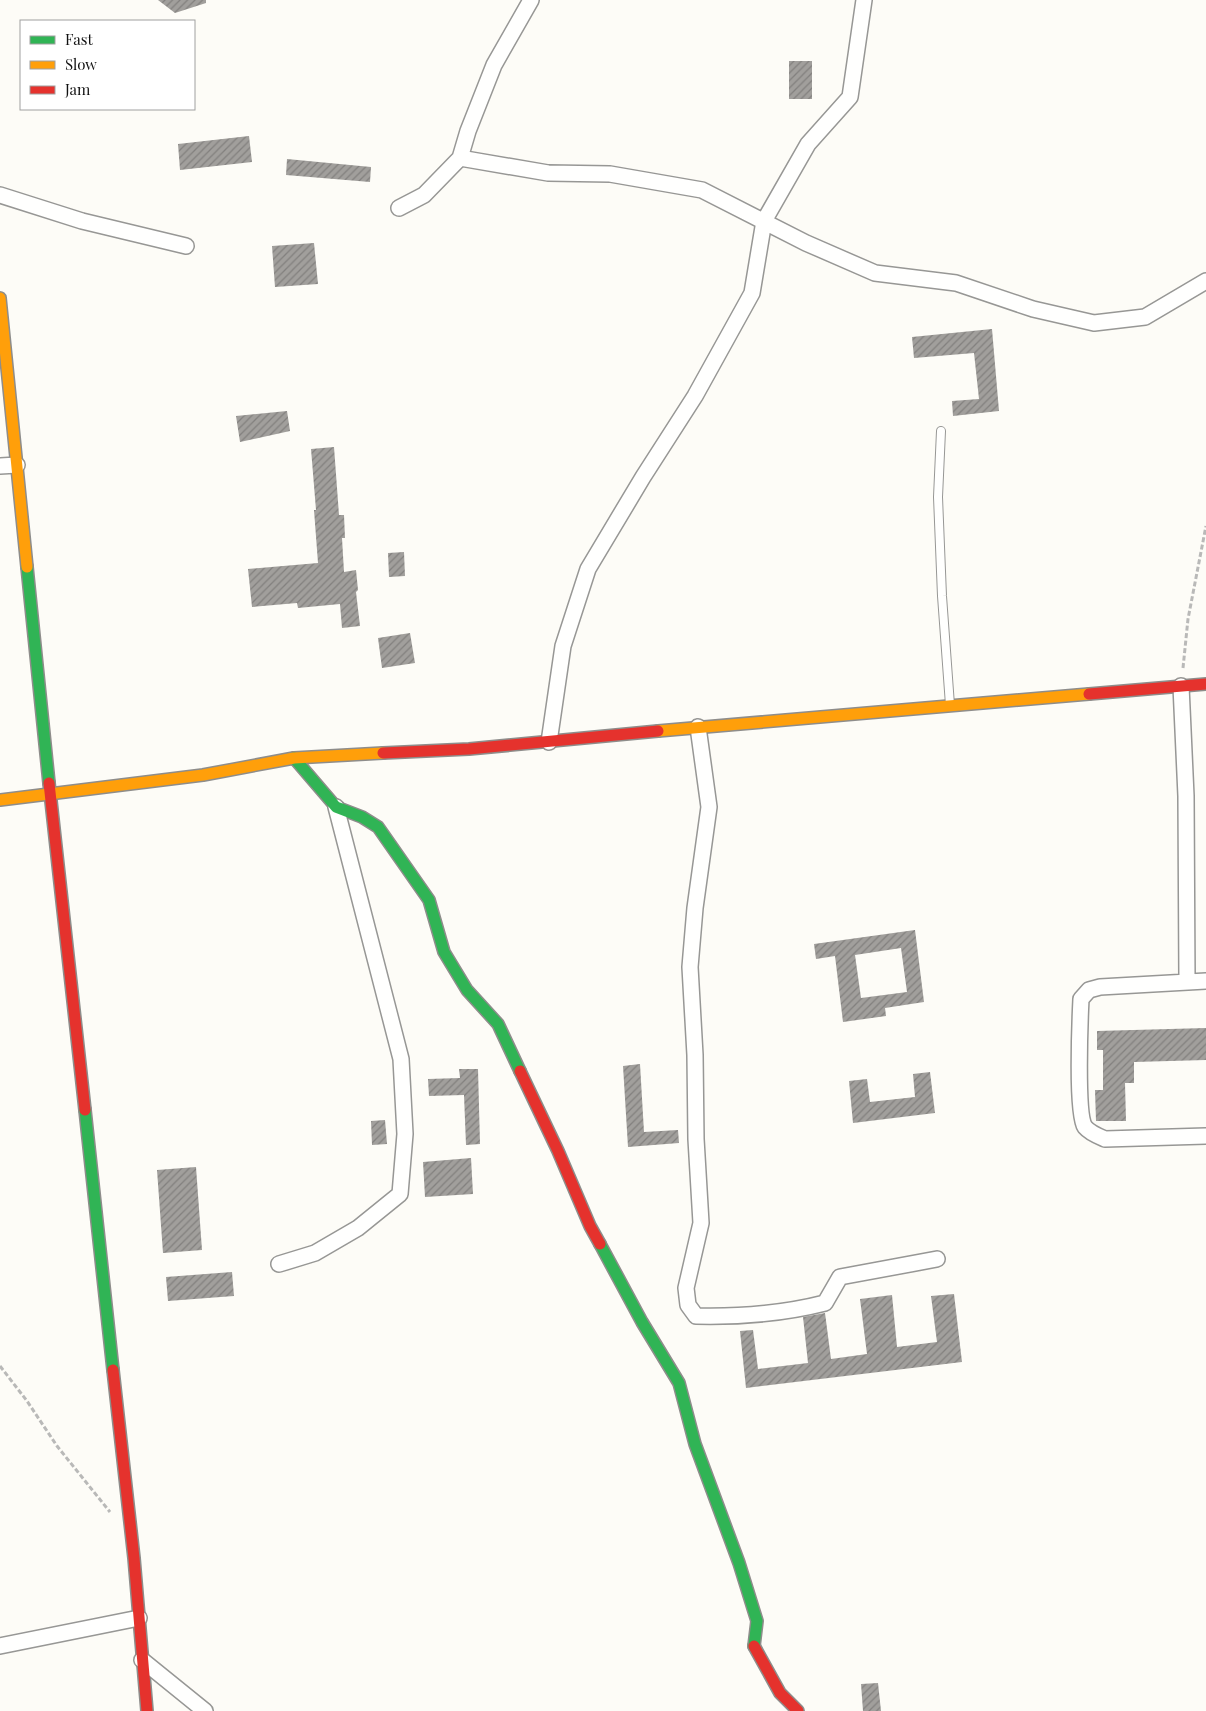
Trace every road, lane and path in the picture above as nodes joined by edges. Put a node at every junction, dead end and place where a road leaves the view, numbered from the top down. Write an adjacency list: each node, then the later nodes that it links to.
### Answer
1 (531, 0): 3 (street)
2 (864, 0): 6 (street)
3 (460, 158): 5 (street); 6 (street)
4 (0, 195): 7 (street)
5 (400, 208)
6 (764, 221): 8 (street); 18 (street)
7 (186, 246)
8 (1206, 281)
9 (0, 298): 11 (street)
10 (941, 431): 16 (lane)
11 (17, 465): 12 (street); 20 (street)
12 (0, 466)
13 (1206, 526): 15 (path)
14 (1206, 684): 15 (street)
15 (1181, 686): 16 (street); 24 (street)
16 (950, 706): 17 (street)
17 (698, 727): 18 (street); 26 (street)
18 (549, 742): 19 (street)
19 (294, 758): 20 (street); 22 (street)
20 (50, 795): 21 (street); 30 (street)
21 (0, 800)
22 (336, 807): 27 (street); 35 (street)
23 (1206, 981): 24 (street)
24 (1187, 982): 25 (street)
25 (1206, 1136)
26 (937, 1259)
27 (279, 1264)
28 (0, 1366): 29 (path)
29 (113, 1516)
30 (139, 1618): 31 (street); 32 (street)
31 (0, 1646)
32 (142, 1660): 33 (street); 34 (street)
33 (147, 1711)
34 (206, 1711)
35 (798, 1711)

